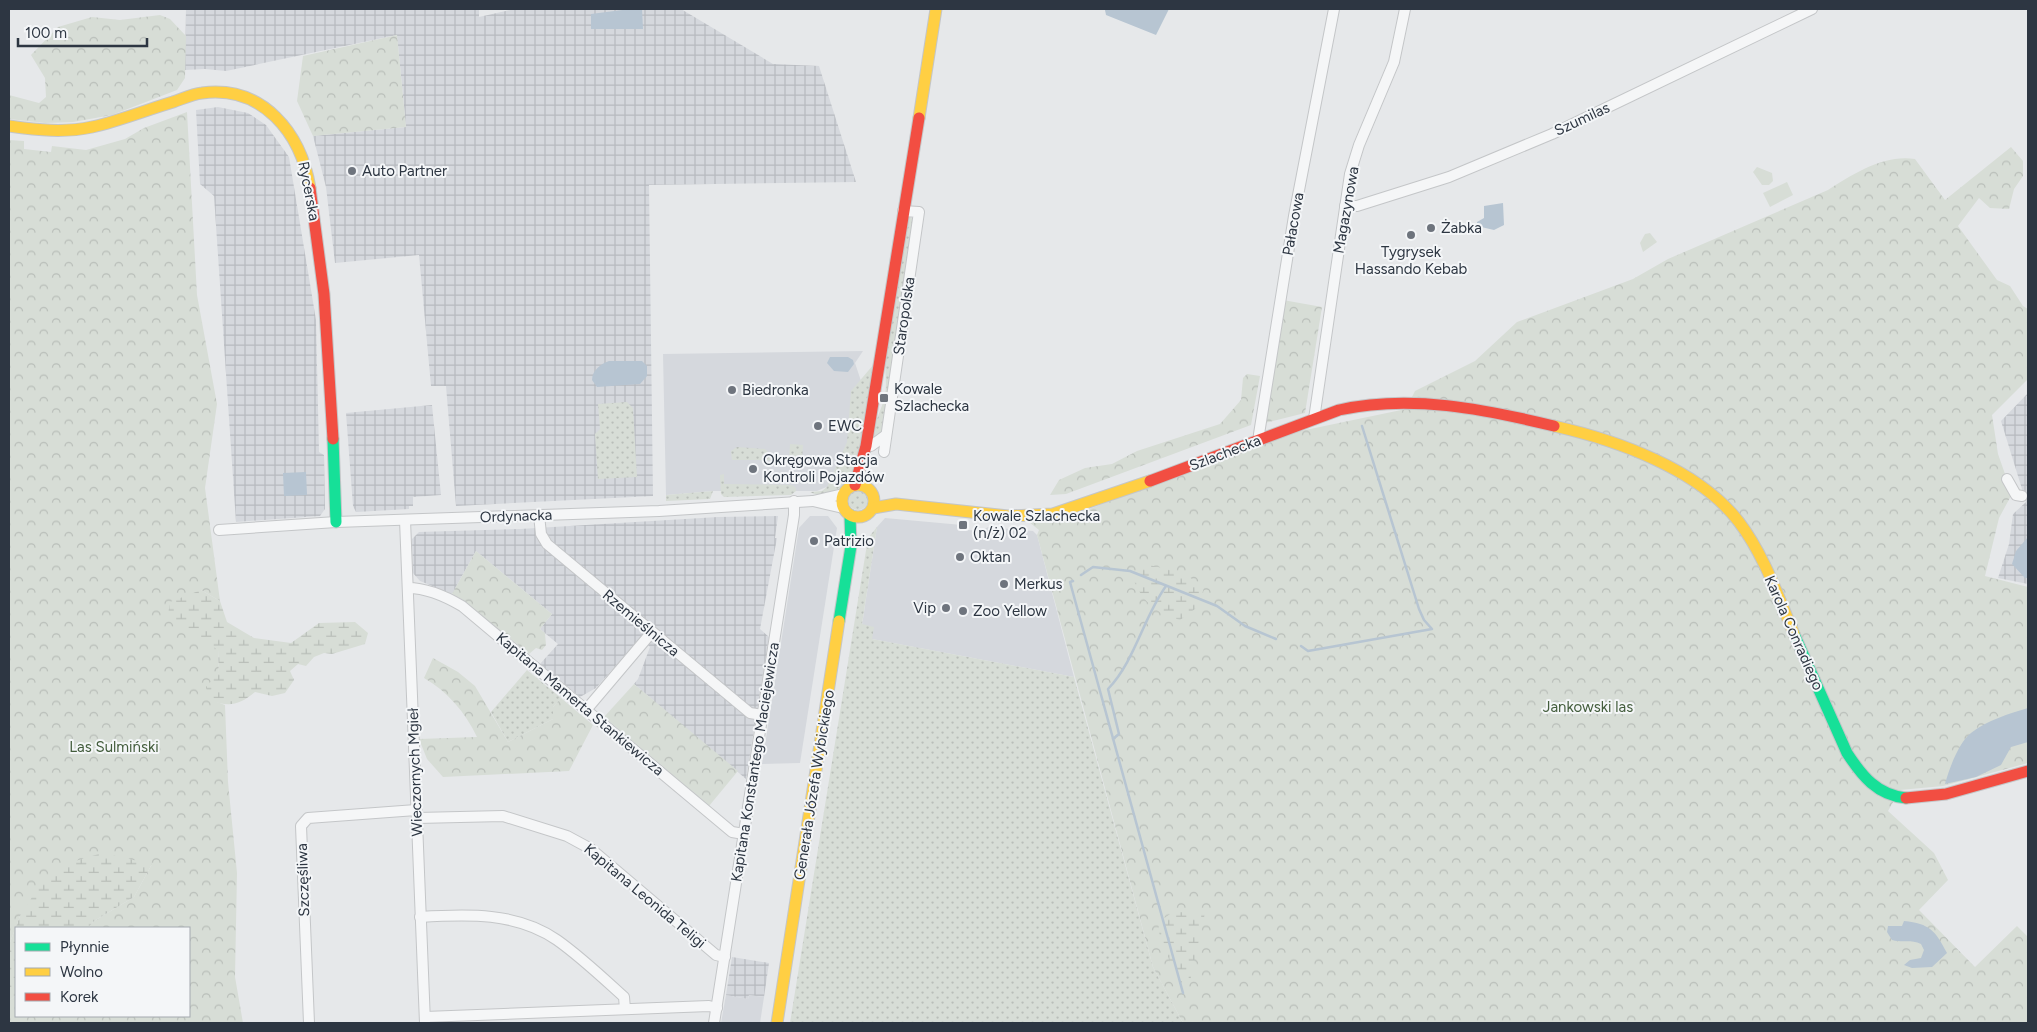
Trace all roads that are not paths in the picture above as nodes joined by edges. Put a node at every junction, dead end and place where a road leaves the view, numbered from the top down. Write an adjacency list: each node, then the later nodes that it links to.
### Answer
1 (936, 9): 7 (street, Staropolska)
2 (1334, 9): 11 (street, Pałacowa)
3 (1405, 9): 6 (street, Magazynowa)
4 (1812, 9): 6 (street, Szumilas)
5 (9, 126): 26 (street, Rycerska)
6 (1344, 206): 8 (street, Magazynowa)
7 (903, 210): 10 (street, Staropolska); 12 (street, Staropolska)
8 (1314, 419): 9 (street, Szlachecka); 11 (street, Szlachecka)
9 (1554, 426): 33 (street, Karola Conradiego)
10 (886, 435): 12 (street); 13 (street, Staropolska)
11 (1260, 439): 20 (street, Szlachecka)
12 (866, 446): 15 (street, Staropolska)
13 (884, 452)
14 (2007, 479): 17 (street)
15 (865, 489): 16 (street); 20 (street, Szlachecka); 21 (street, Staropolska)
16 (843, 494): 18 (street, Ordynacka); 22 (street, Generała Józefa Wybickiego)
17 (2022, 496)
18 (813, 500): 19 (street, Ordynacka); 22 (street, Ordynacka)
19 (794, 501): 23 (street, Ordynacka); 32 (street, Kapitana Konstantego Maciejewicza)
20 (896, 504): 21 (street, Szlachecka)
21 (873, 508): 24 (street)
22 (847, 512): 24 (street); 28 (street, Generała Józefa Wybickiego)
23 (539, 515): 25 (street, Ordynacka); 30 (street, Rzemieślnicza)
24 (863, 516): 28 (street, Generała Józefa Wybickiego)
25 (404, 520): 26 (street, Ordynacka); 29 (street, Wieczornych Mgieł)
26 (336, 522): 27 (street, Ordynacka)
27 (220, 530)
28 (851, 546): 43 (street, Generała Józefa Wybickiego)
29 (408, 588): 31 (street, Kapitana Mamerta Stankiewicza); 34 (street, Wieczornych Mgieł)
30 (652, 632): 31 (street); 32 (street, Rzemieślnicza)
31 (586, 710): 35 (street, Kapitana Mamerta Stankiewicza)
32 (762, 715): 35 (street, Kapitana Konstantego Maciejewicza)
33 (2028, 771)
34 (417, 814): 36 (street, Wieczornych Mgieł); 37 (street, Kapitana Leonida Teligi); 41 (street, Szczęśliwa)
35 (744, 834): 37 (street, Kapitana Konstantego Maciejewicza)
36 (420, 917): 39 (street); 40 (street, Wieczornych Mgieł)
37 (725, 957): 38 (street, Kapitana Konstantego Maciejewicza)
38 (717, 1008): 39 (street); 42 (street, Kapitana Konstantego Maciejewicza)
39 (625, 1009): 40 (street)
40 (425, 1020)
41 (309, 1023)
42 (714, 1023)
43 (777, 1023)

